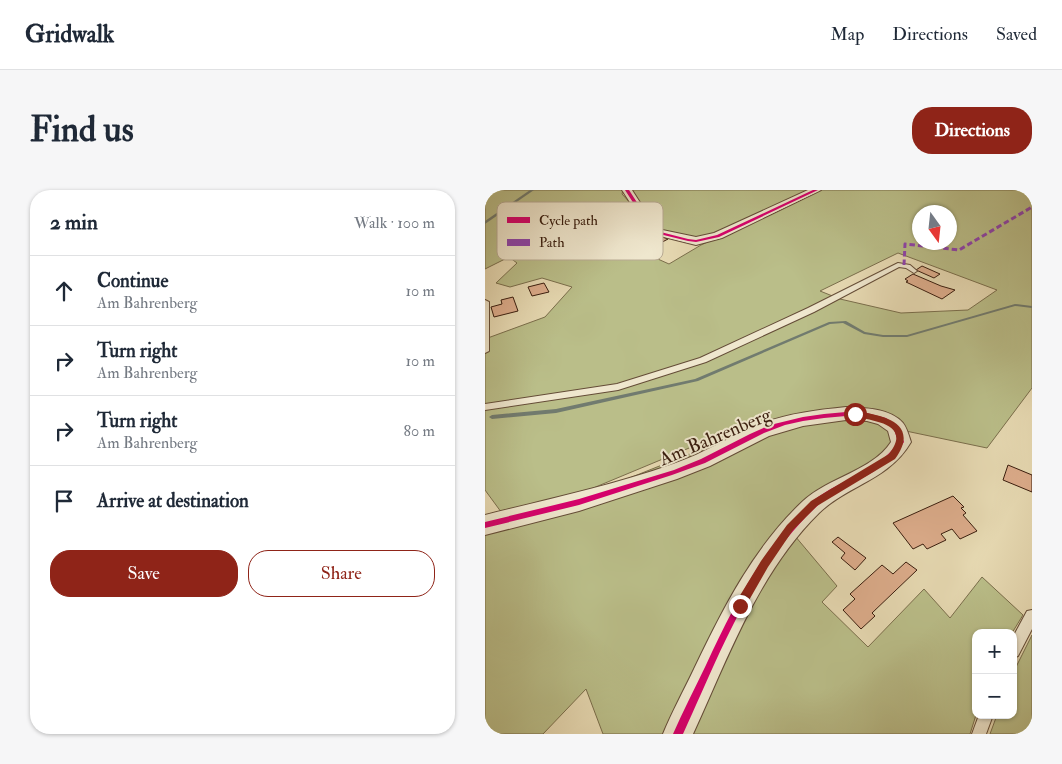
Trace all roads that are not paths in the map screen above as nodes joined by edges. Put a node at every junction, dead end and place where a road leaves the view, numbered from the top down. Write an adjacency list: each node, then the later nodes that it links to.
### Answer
1 (627, 190): 3 (street)
2 (816, 190): 4 (street)
3 (634, 202)
4 (663, 234)
5 (914, 271): 8 (lane)
6 (485, 302): 7 (lane)
7 (485, 351)
8 (485, 407)
9 (485, 525): 13 (street, Am Bahrenberg)
10 (1032, 616): 11 (lane)
11 (1017, 644)
12 (985, 719): 14 (lane)
13 (678, 734)
14 (979, 734)

